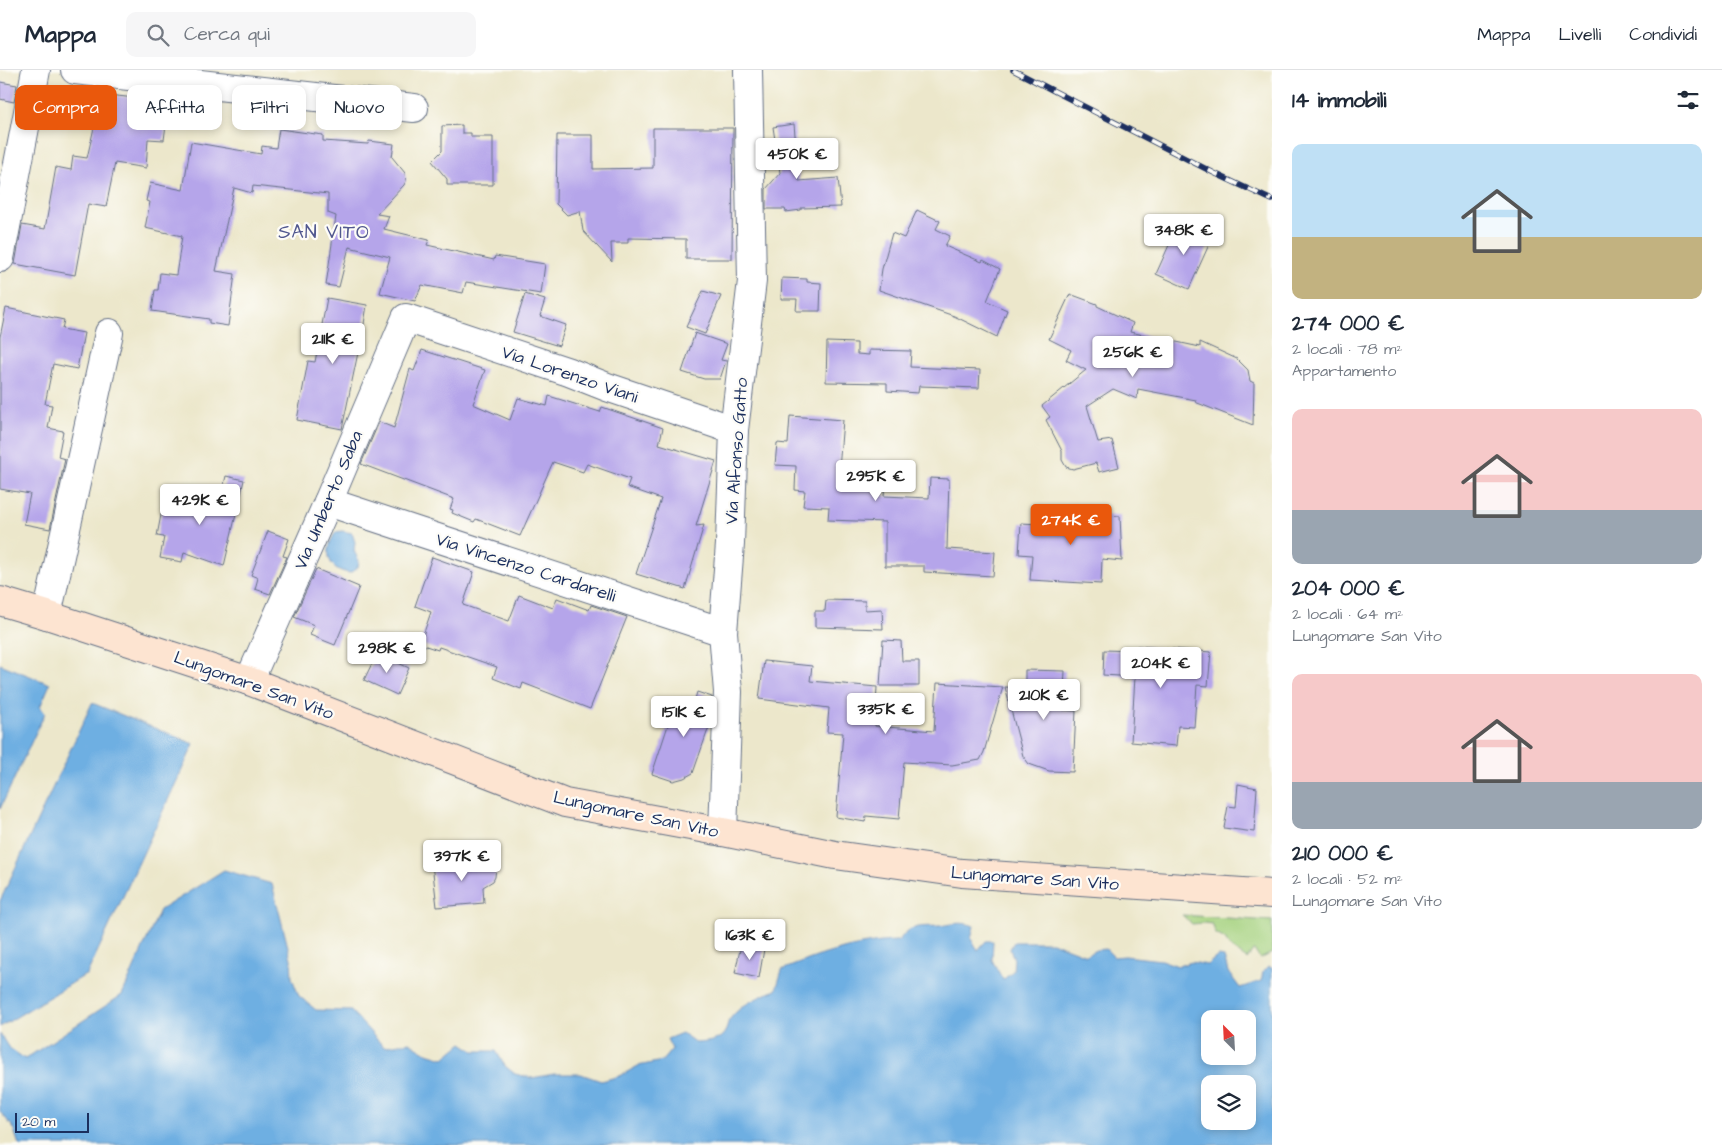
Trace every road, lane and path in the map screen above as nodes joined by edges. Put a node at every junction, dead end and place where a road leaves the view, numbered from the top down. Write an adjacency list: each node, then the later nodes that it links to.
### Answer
1 (36, 70): 5 (street)
2 (75, 70): 4 (street)
3 (748, 70): 8 (street, Via Alfonso Gatto)
4 (414, 108)
5 (1, 247)
6 (406, 318): 8 (street, Via Lorenzo Viani); 9 (street, Via Umberto Saba)
7 (109, 333): 11 (street)
8 (734, 430): 12 (street, Via Alfonso Gatto)
9 (328, 502): 12 (street, Via Vincenzo Cardarelli); 13 (street, Via Umberto Saba)
10 (0, 601): 11 (main road, Lungomare San Vito)
11 (47, 614): 13 (main road, Lungomare San Vito)
12 (723, 632): 14 (street, Via Alfonso Gatto)
13 (249, 681): 14 (main road, Lungomare San Vito)
14 (723, 832): 15 (main road, Lungomare San Vito)
15 (1272, 894)

